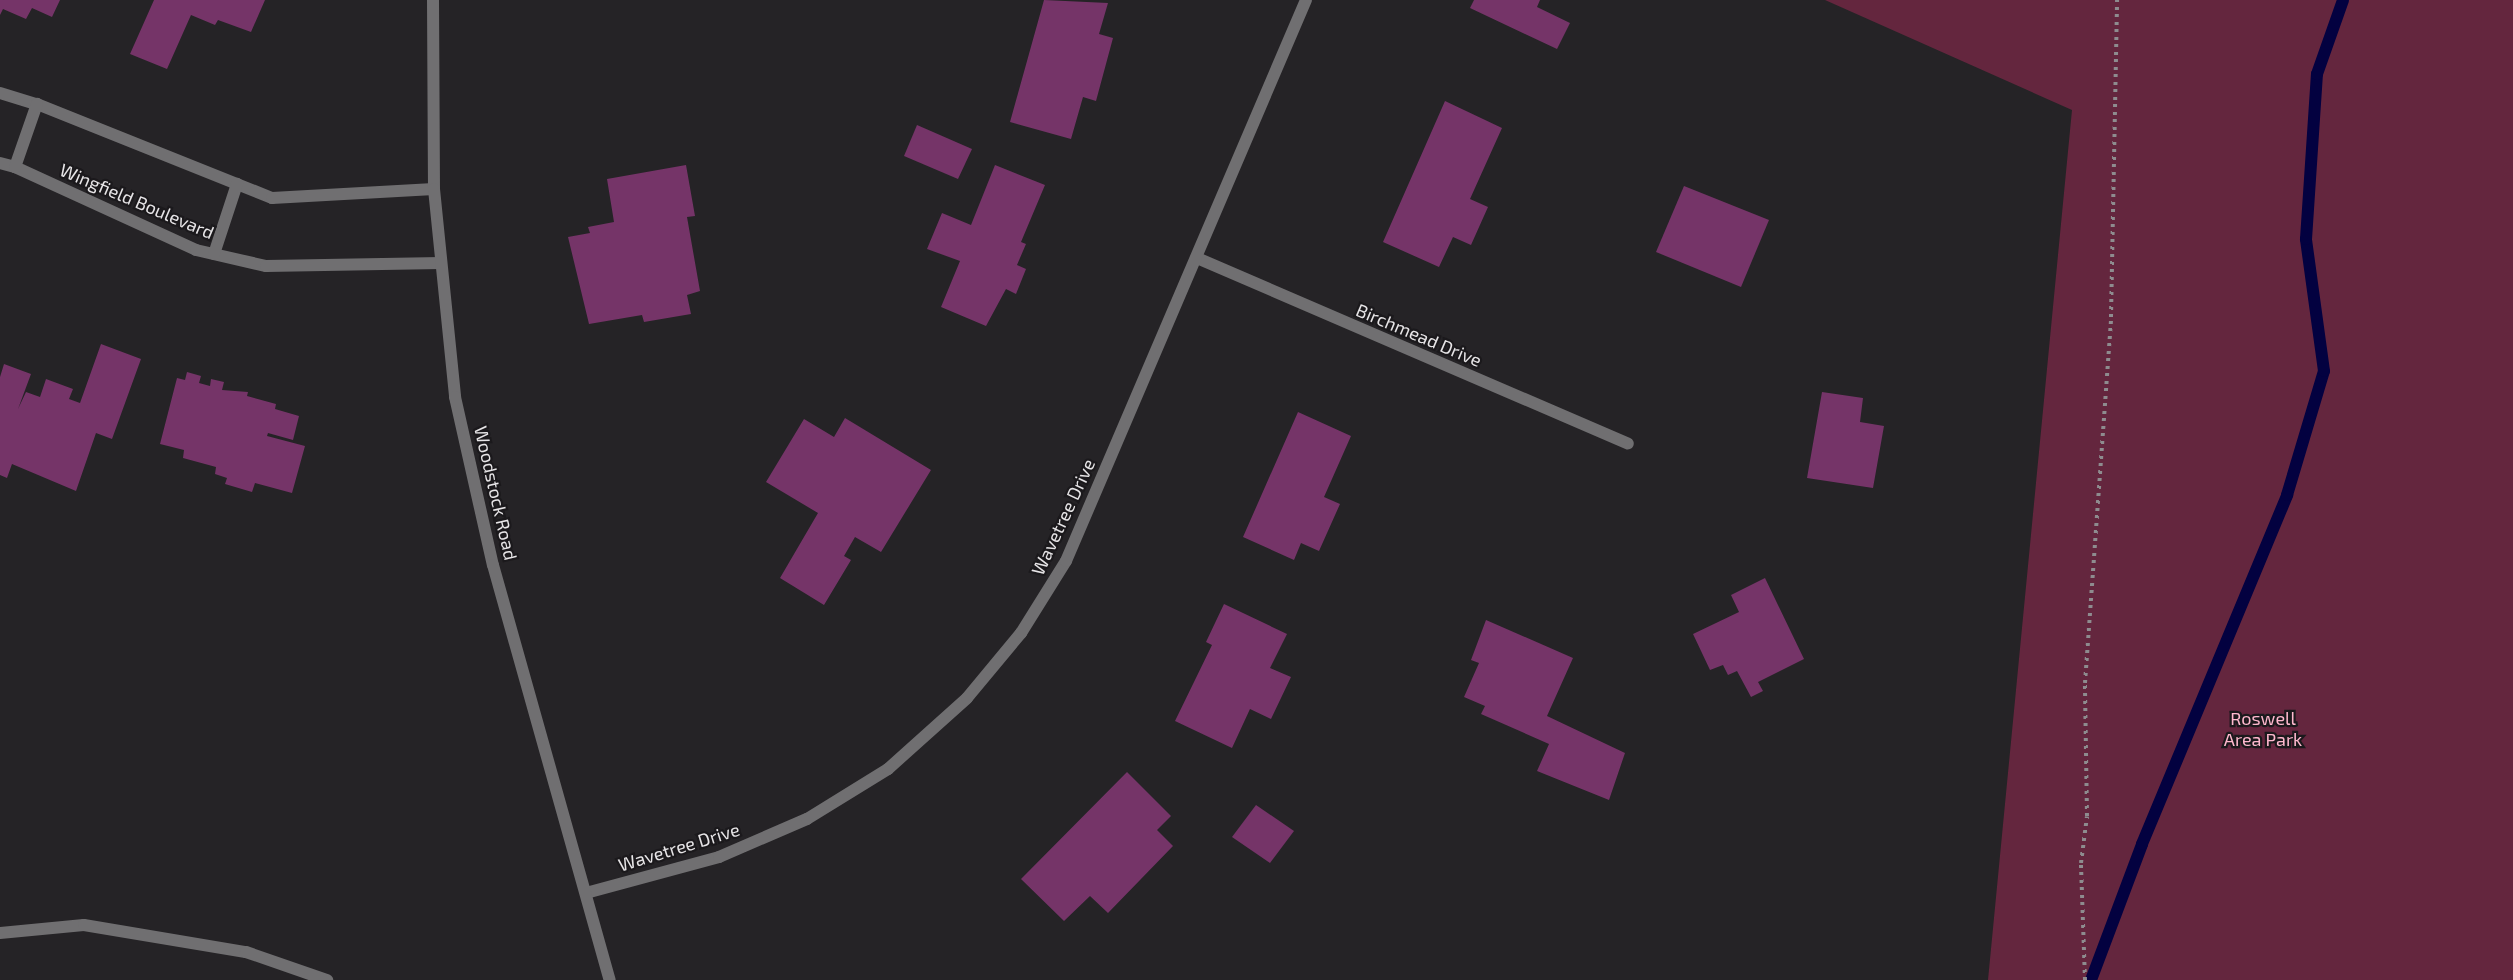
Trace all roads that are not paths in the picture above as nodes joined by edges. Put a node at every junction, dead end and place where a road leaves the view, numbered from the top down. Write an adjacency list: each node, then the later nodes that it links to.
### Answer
1 (433, 0): 8 (street, Woodstock Road)
2 (1306, 0): 10 (street, Wavetree Drive)
3 (0, 93): 4 (street)
4 (37, 104): 6 (street); 7 (street)
5 (0, 163): 6 (street, Wingfield Boulevard)
6 (15, 167): 9 (street, Wingfield Boulevard)
7 (237, 184): 8 (street); 9 (street)
8 (434, 189): 11 (street, Woodstock Road)
9 (214, 254): 11 (street, Wingfield Boulevard)
10 (1197, 258): 12 (street, Birchmead Drive); 13 (street, Wavetree Drive)
11 (441, 263): 13 (street, Woodstock Road)
12 (1628, 444)
13 (586, 893): 16 (street, Woodstock Road)
14 (0, 933): 15 (street)
15 (327, 980)
16 (610, 980)

